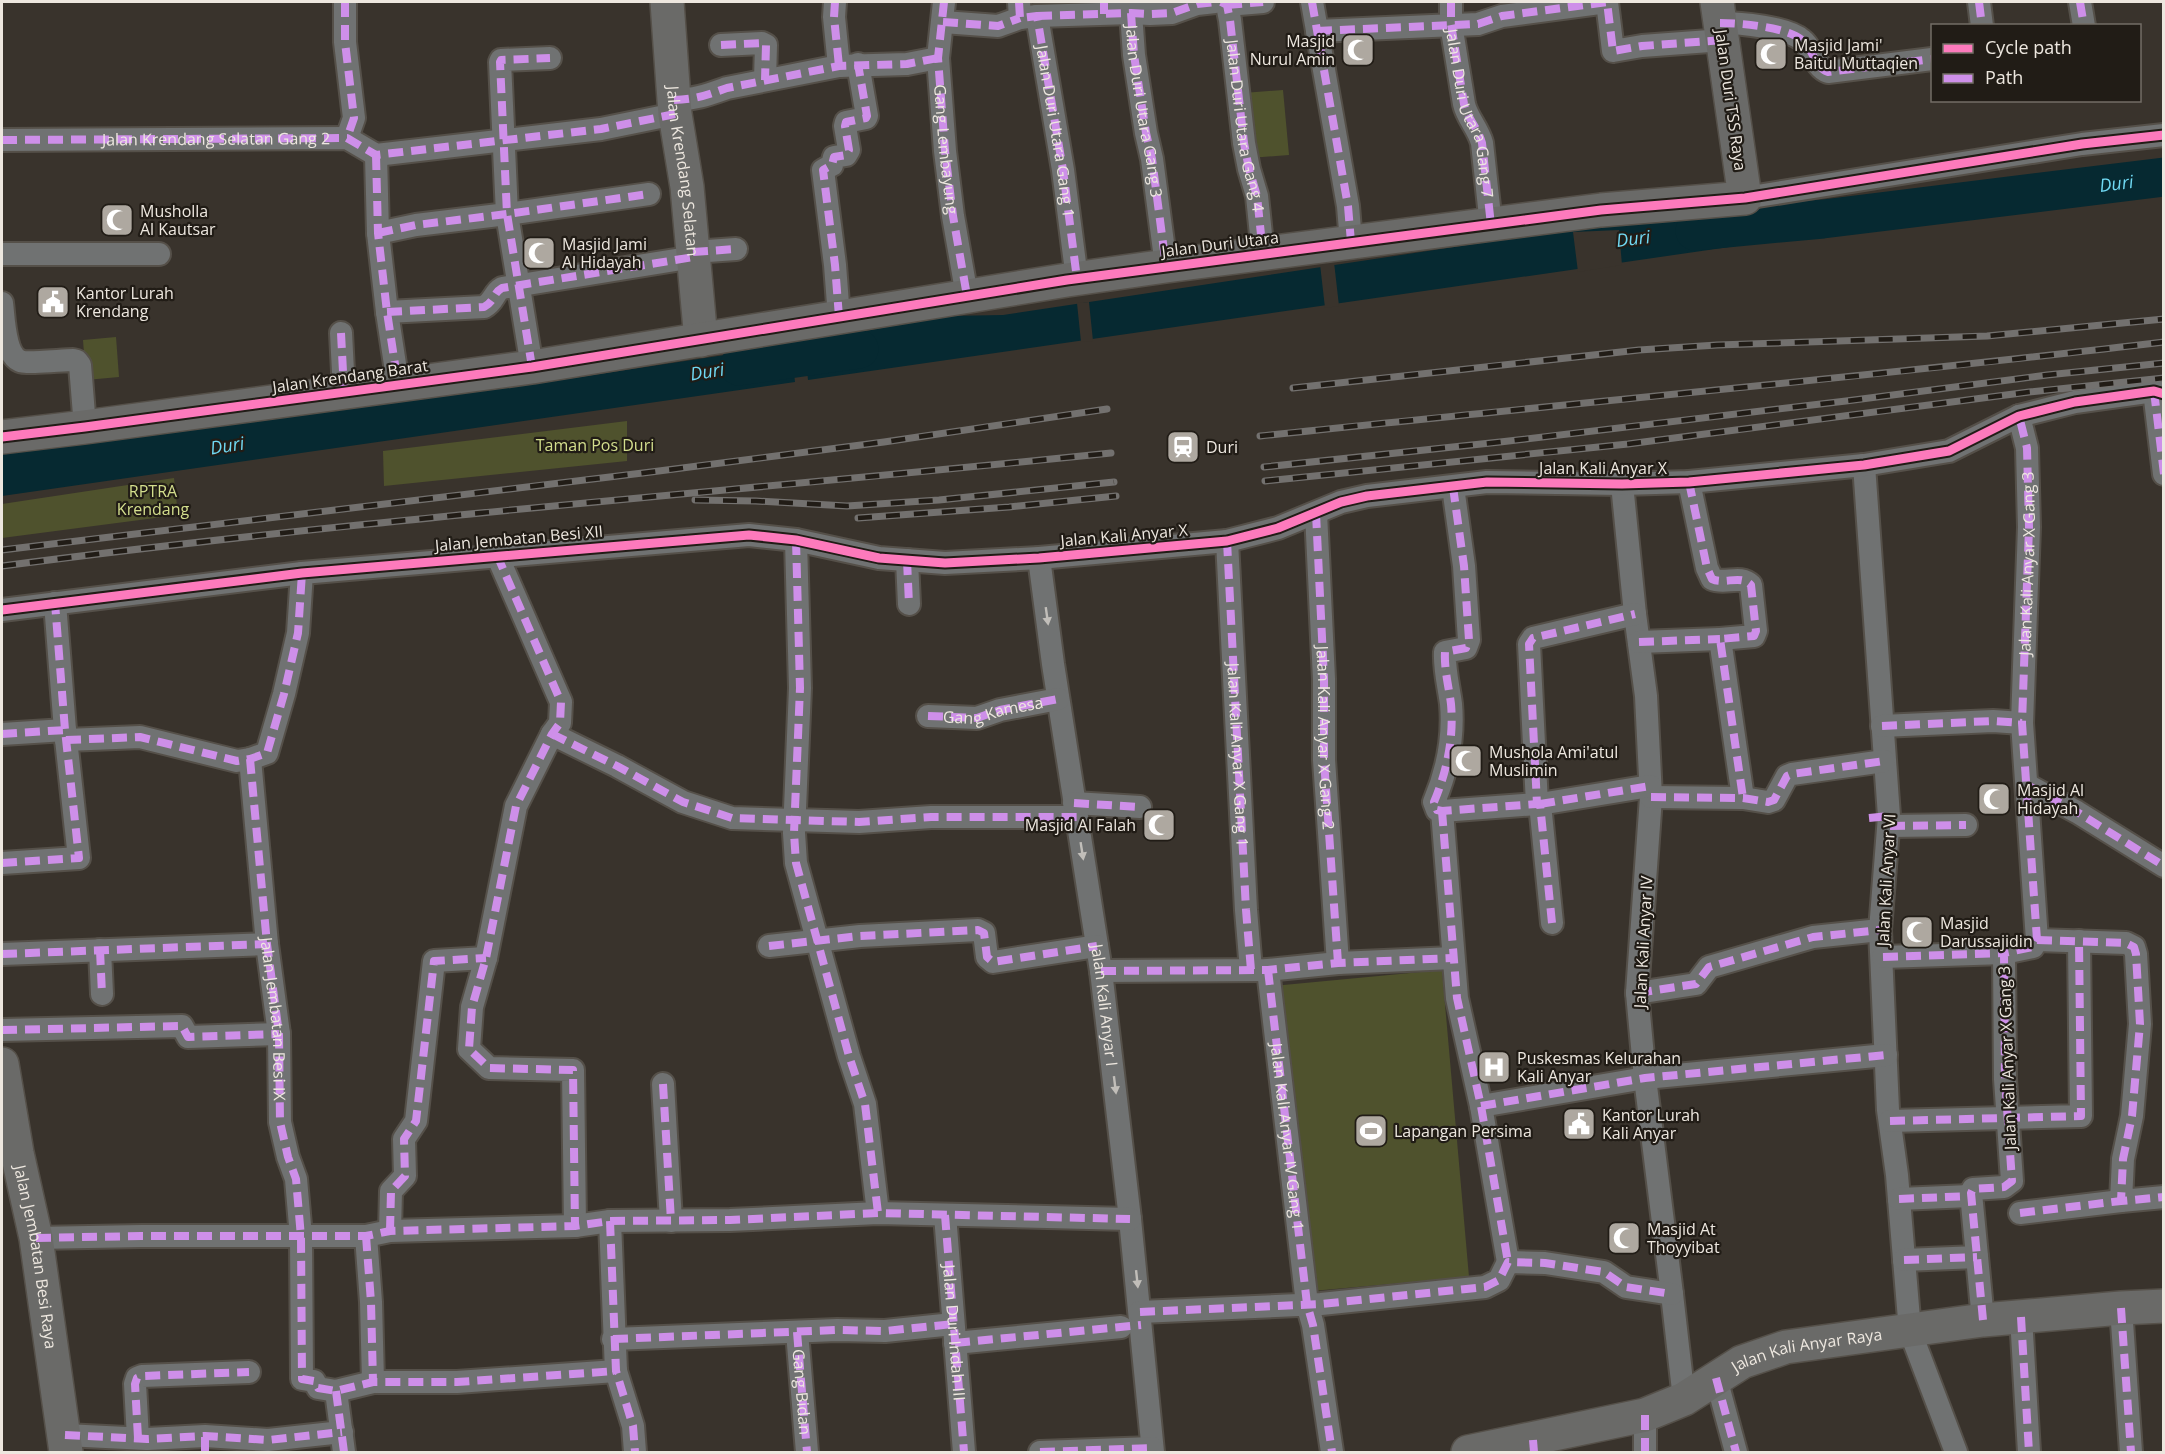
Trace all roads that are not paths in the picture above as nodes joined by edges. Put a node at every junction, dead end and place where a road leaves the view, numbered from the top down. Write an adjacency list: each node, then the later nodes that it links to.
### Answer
1 (345, 2): 26 (street)
2 (667, 2): 24 (street, Jalan Krendang Selatan)
3 (835, 2): 22 (street)
4 (1263, 2): 8 (street)
5 (1312, 2): 17 (street)
6 (1979, 2): 15 (street)
7 (2080, 2): 16 (street)
8 (1211, 3): 12 (street); 40 (street, Jalan Duri Utara Gang 4)
9 (1104, 8): 11 (street, Jalan Duri Utara Gang 3); 12 (street, Jalan Duri Utara Gang 3)
10 (943, 12): 11 (street, Jalan Duri Utara Gang 3); 20 (street, Gang Lembayung)
11 (1026, 12): 42 (street, Jalan Duri Utara Gang 1)
12 (1131, 13): 41 (street, Jalan Duri Utara Gang 3)
13 (1451, 13): 14 (street); 17 (street); 33 (street, Jalan Duri Utara Gang 7)
14 (1720, 22): 21 (street); 31 (street, Jalan Duri TSS Raya)
15 (1982, 24)
16 (2084, 24)
17 (1317, 31): 35 (street)
18 (721, 45): 23 (street)
19 (550, 58): 27 (street)
20 (938, 58): 22 (street); 44 (street, Gang Lembayung)
21 (1931, 59)
22 (848, 65): 23 (street); 47 (street)
23 (765, 80): 24 (street)
24 (675, 107): 27 (street); 39 (street, Jalan Krendang Selatan)
25 (2163, 135): 31 (street)
26 (347, 138): 28 (street, Jalan Krendang Selatan Gang 2); 29 (street, Jalan Krendang Selatan Gang 2)
27 (502, 139): 29 (street); 32 (street)
28 (2, 140)
29 (376, 154): 34 (street)
30 (649, 194): 32 (street)
31 (1745, 198): 33 (street, Jalan Duri Utara)
32 (507, 214): 34 (street); 43 (street)
33 (1491, 225): 35 (street, Jalan Duri Utara)
34 (378, 233): 46 (street)
35 (1351, 242): 40 (street, Jalan Duri Utara)
36 (736, 249): 39 (street)
37 (2, 254): 38 (street)
38 (159, 254)
39 (693, 254): 43 (street); 49 (street, Jalan Krendang Selatan)
40 (1263, 254): 41 (street, Jalan Duri Utara)
41 (1166, 266): 42 (street, Jalan Duri Utara)
42 (1077, 279): 44 (street, Jalan Duri Utara)
43 (520, 285): 46 (street); 50 (street)
44 (967, 296): 47 (street, Jalan Duri Utara)
45 (2, 303): 55 (street)
46 (387, 312): 51 (street)
47 (839, 317): 49 (street, Jalan Duri Utara)
48 (341, 333): 52 (street)
49 (701, 340): 50 (street, Jalan Krendang Barat)
50 (532, 367): 51 (street, Jalan Krendang Barat)
51 (398, 384): 52 (street, Jalan Krendang Barat)
52 (344, 391): 55 (street, Jalan Krendang Barat)
53 (2159, 392): 54 (street, Jalan Kali Anyar X); 58 (street)
54 (2019, 416): 57 (street, Jalan Kali Anyar X); 77 (street, Jalan Kali Anyar X Gang 3)
55 (85, 427): 56 (street, Jalan Krendang Barat)
56 (2, 437)
57 (1864, 465): 59 (street, Jalan Kali Anyar X); 78 (street, Jalan Kali Anyar VI)
58 (2163, 474)
59 (1689, 482): 60 (street, Jalan Kali Anyar X); 73 (street)
60 (1622, 484): 61 (street, Jalan Kali Anyar X); 72 (street, Jalan Kali Anyar IV)
61 (1453, 487): 62 (street, Jalan Kali Anyar X); 90 (street)
62 (1316, 513): 64 (street, Jalan Kali Anyar X); 110 (street, Jalan Kali Anyar X Gang 2)
63 (796, 540): 65 (street, Jalan Jembatan Besi XII); 67 (street, Jalan Jembatan Besi XII); 91 (street)
64 (1227, 541): 66 (street, Jalan Kali Anyar X); 111 (street, Jalan Kali Anyar X Gang 1)
65 (497, 555): 68 (street, Jalan Jembatan Besi XII); 80 (street)
66 (1039, 558): 67 (street, Jalan Jembatan Besi XII); 75 (street, Jalan Kali Anyar I, one-way to 75)
67 (907, 560): 70 (street)
68 (302, 573): 69 (street, Jalan Jembatan Besi XII); 82 (street)
69 (55, 603): 71 (street, Jalan Jembatan Besi XII); 81 (street)
70 (909, 604)
71 (2, 610)
72 (1635, 614): 74 (street, Jalan Kali Anyar IV); 87 (street)
73 (1720, 639): 74 (street); 86 (street)
74 (1639, 642): 85 (street, Jalan Kali Anyar IV)
75 (1058, 699): 76 (street, Gang Kamesa); 89 (street, Jalan Kali Anyar I)
76 (928, 716)
77 (2022, 723): 78 (street); 84 (street, Jalan Kali Anyar X Gang 3)
78 (1882, 726): 83 (street, Jalan Kali Anyar VI)
79 (2, 734): 81 (street)
80 (552, 734): 91 (street); 108 (street)
81 (66, 735): 82 (street); 94 (street)
82 (250, 759): 101 (street, Jalan Jembatan Besi IX)
83 (1884, 761): 86 (street); 92 (street, Jalan Kali Anyar VI)
84 (2026, 785): 95 (street); 99 (street, Jalan Kali Anyar X Gang 3)
85 (1651, 792): 86 (street); 87 (street); 113 (street, Jalan Kali Anyar IV)
86 (1743, 798)
87 (1538, 804): 90 (street); 96 (street)
88 (1140, 807): 89 (street)
89 (1076, 810): 91 (street); 103 (street, Jalan Kali Anyar I, one-way to 103)
90 (1442, 811): 109 (street)
91 (795, 819): 98 (street)
92 (1883, 820): 93 (street); 97 (street, Jalan Kali Anyar VI)
93 (1966, 825)
94 (2, 863)
95 (2163, 866)
96 (1552, 922)
97 (1880, 930): 107 (street, Jalan Kali Anyar VI); 113 (street)
98 (818, 940): 102 (street); 103 (street); 128 (street)
99 (2037, 940): 100 (street); 105 (street, Jalan Kali Anyar X Gang 3)
100 (2079, 941): 122 (street); 127 (street)
101 (267, 944): 104 (street); 116 (street, Jalan Jembatan Besi IX)
102 (769, 946)
103 (1097, 946): 112 (street, Jalan Kali Anyar I)
104 (100, 950): 106 (street); 114 (street)
105 (2004, 953): 107 (street); 122 (street, Jalan Kali Anyar X Gang 3)
106 (2, 954)
107 (1882, 957): 117 (street, Jalan Kali Anyar VI)
108 (486, 958): 134 (street); 135 (street)
109 (1453, 958): 110 (street); 121 (street)
110 (1338, 963): 111 (street)
111 (1259, 970): 112 (street); 143 (street, Jalan Kali Anyar IV Gang 1)
112 (1101, 971): 131 (street, Jalan Kali Anyar I, one-way to 131)
113 (1637, 993): 119 (street, Jalan Kali Anyar IV)
114 (102, 994)
115 (2, 1030): 116 (street)
116 (279, 1034): 137 (street, Jalan Jembatan Besi IX)
117 (1886, 1055): 119 (street); 123 (street, Jalan Kali Anyar VI)
118 (2, 1064): 138 (street, Jalan Jembatan Besi Raya)
119 (1645, 1078): 121 (street); 142 (street, Jalan Kali Anyar IV)
120 (663, 1084): 133 (street)
121 (1481, 1106): 141 (street)
122 (2008, 1118): 123 (street); 124 (street, Jalan Kali Anyar X Gang 3)
123 (1890, 1121): 126 (street, Jalan Kali Anyar VI)
124 (1970, 1196): 126 (street); 139 (street)
125 (2163, 1197): 127 (street)
126 (1899, 1199): 140 (street, Jalan Kali Anyar VI)
127 (2121, 1201): 129 (street)
128 (878, 1213): 130 (street); 133 (street)
129 (2020, 1213)
130 (945, 1215): 131 (street); 151 (street, Jalan Duri Indah III)
131 (1131, 1219): 148 (street, Jalan Kali Anyar I, one-way to 148)
132 (610, 1221): 133 (street); 134 (street); 152 (street)
133 (671, 1221)
134 (575, 1226): 135 (street)
135 (390, 1231): 136 (street)
136 (366, 1236): 137 (street); 156 (street)
137 (302, 1237): 138 (street); 157 (street, Jalan Jembatan Besi IX)
138 (36, 1238): 162 (street, Jalan Jembatan Besi Raya)
139 (1977, 1257): 140 (street); 147 (street)
140 (1904, 1260): 149 (street, Jalan Kali Anyar VI)
141 (1508, 1262): 142 (street); 143 (street)
142 (1672, 1294): 158 (street, Jalan Kali Anyar IV)
143 (1307, 1304): 148 (street); 170 (street, Jalan Kali Anyar IV Gang 1)
144 (2163, 1306): 145 (street, Jalan Kali Anyar Raya)
145 (2121, 1308): 146 (street, Jalan Kali Anyar Raya); 176 (street)
146 (2020, 1317): 147 (street, Jalan Kali Anyar Raya); 175 (street)
147 (1983, 1320): 149 (street, Jalan Kali Anyar Raya)
148 (1134, 1323): 151 (street); 165 (street, Jalan Kali Anyar I)
149 (1910, 1330): 155 (street, Jalan Kali Anyar Raya); 174 (street, Jalan Kali Anyar VI)
150 (797, 1332): 151 (street); 152 (street); 167 (street, Gang Bidan)
151 (954, 1333): 168 (street, Jalan Duri Indah III)
152 (613, 1339): 153 (street)
153 (616, 1371): 156 (street); 166 (street)
154 (249, 1372): 160 (street)
155 (1716, 1378): 158 (street, Jalan Kali Anyar Raya); 173 (street)
156 (373, 1382): 157 (street)
157 (336, 1391): 161 (street)
158 (1684, 1400): 159 (street, Jalan Kali Anyar Raya)
159 (1645, 1415): 164 (street, Jalan Kali Anyar Raya); 172 (street)
160 (138, 1438): 162 (street); 163 (street)
161 (343, 1442): 163 (street)
162 (66, 1444)
163 (205, 1444)
164 (1534, 1446): 171 (street, Jalan Kali Anyar Raya)
165 (1153, 1450): 169 (street)
166 (635, 1452)
167 (807, 1452)
168 (964, 1452)
169 (1040, 1452)
170 (1332, 1452)
171 (1468, 1452)
172 (1645, 1452)
173 (1736, 1452)
174 (1956, 1452)
175 (2029, 1452)
176 (2131, 1452)

